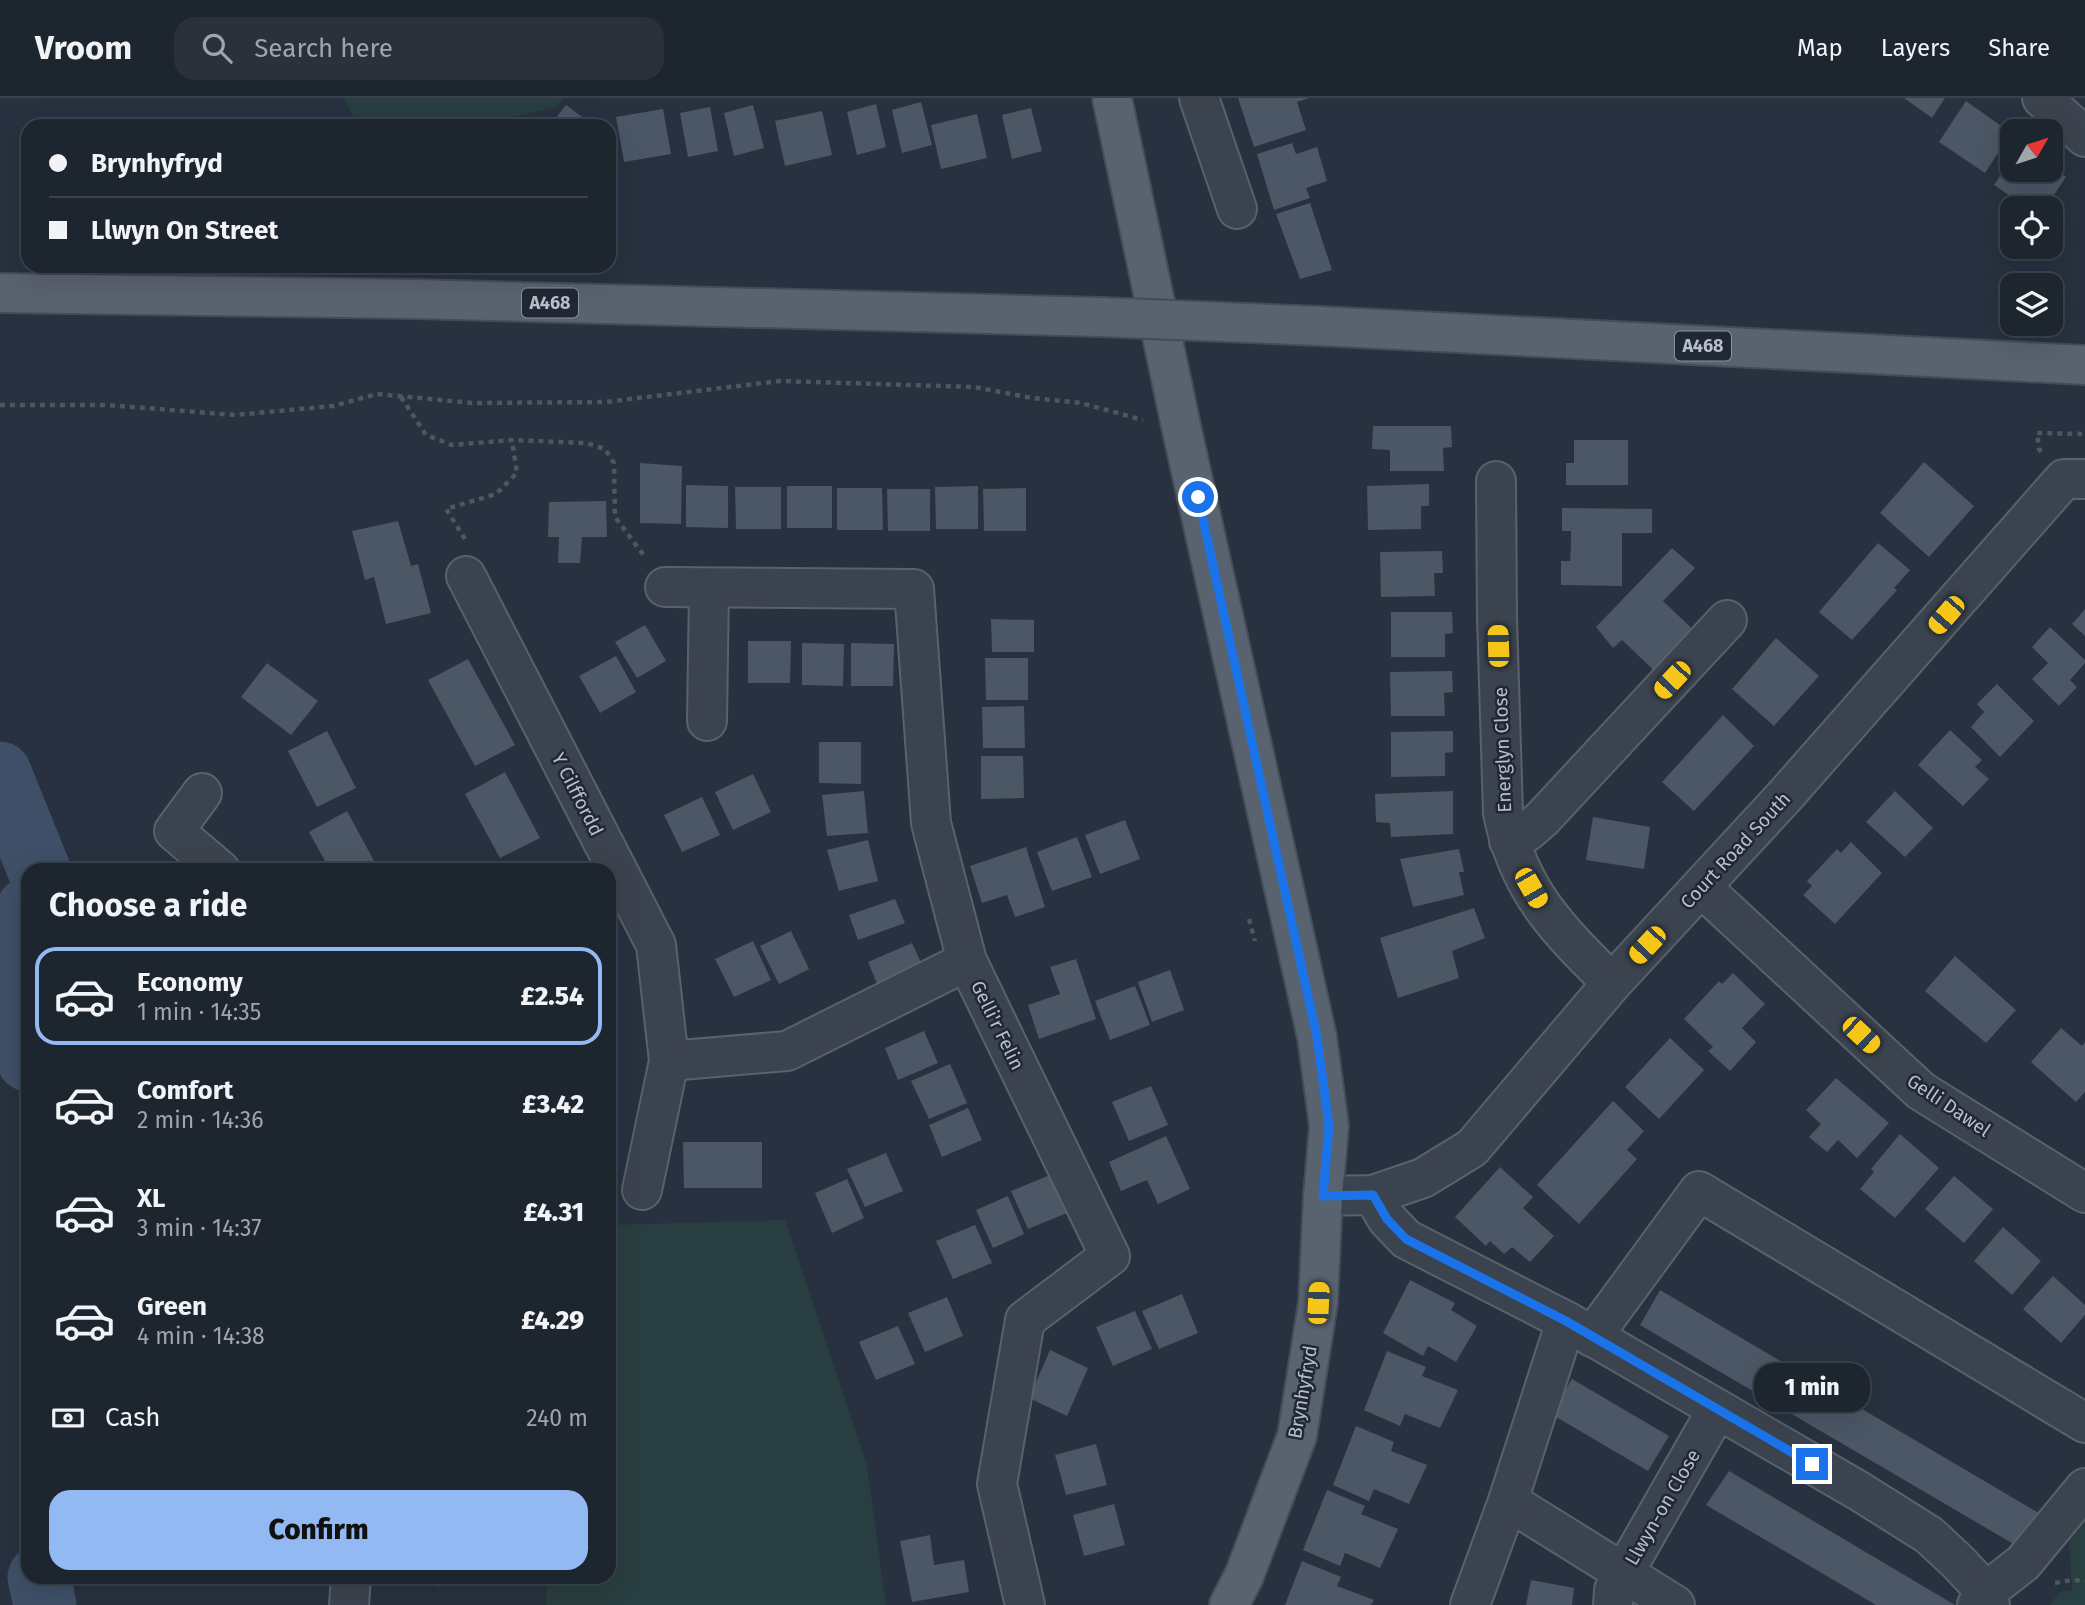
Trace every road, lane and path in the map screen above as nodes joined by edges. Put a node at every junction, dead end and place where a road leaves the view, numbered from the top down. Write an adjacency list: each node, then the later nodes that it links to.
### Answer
1 (1112, 98): 10 (main road, Brynhyfryd)
2 (1199, 98): 5 (street)
3 (2042, 98): 4 (street)
4 (2085, 137)
5 (1237, 208)
6 (0, 293): 7 (main road, A468, bridge)
7 (2085, 365)
8 (401, 397): 9 (path); 10 (path); 11 (path)
9 (0, 405)
10 (1166, 424): 33 (main road, Brynhyfryd)
11 (512, 440): 14 (path); 15 (path)
12 (1496, 481): 20 (street, Energlyn Close)
13 (2078, 487): 24 (street, Court Road South)
14 (468, 562): 22 (street, Y Cilffordd)
15 (665, 587): 16 (street, Gelli'r Felin)
16 (709, 588): 18 (street); 27 (street, Gelli'r Felin)
17 (1727, 620): 20 (street)
18 (707, 721)
19 (202, 793): 21 (street)
20 (1509, 841): 28 (street, Energlyn Close)
21 (212, 863)
22 (616, 863)
23 (616, 864): 29 (street, Y Cilffordd)
24 (1701, 887): 28 (street, Court Road South); 31 (street, Gelli Dawel)
25 (1248, 910): 26 (path)
26 (1257, 947)
27 (967, 961): 29 (street); 43 (street, Gelli'r Felin)
28 (1612, 983): 32 (street, Court Road South)
29 (669, 1061): 30 (street, Y Cilffordd)
30 (642, 1189)
31 (2085, 1193)
32 (1373, 1195): 33 (street, Court Road South); 34 (street)
33 (1323, 1196): 44 (main road, Brynhyfryd)
34 (1579, 1329): 35 (street); 36 (street); 38 (street)
35 (1717, 1410): 40 (street, Llwyn-on Close); 41 (street)
36 (2085, 1423)
37 (2085, 1488): 41 (street)
38 (1508, 1501): 40 (street); 45 (street)
39 (350, 1584): 42 (street)
40 (1619, 1589): 46 (street)
41 (1984, 1601)
42 (349, 1605)
43 (1025, 1605)
44 (1229, 1605)
45 (1470, 1605)
46 (1675, 1605)

